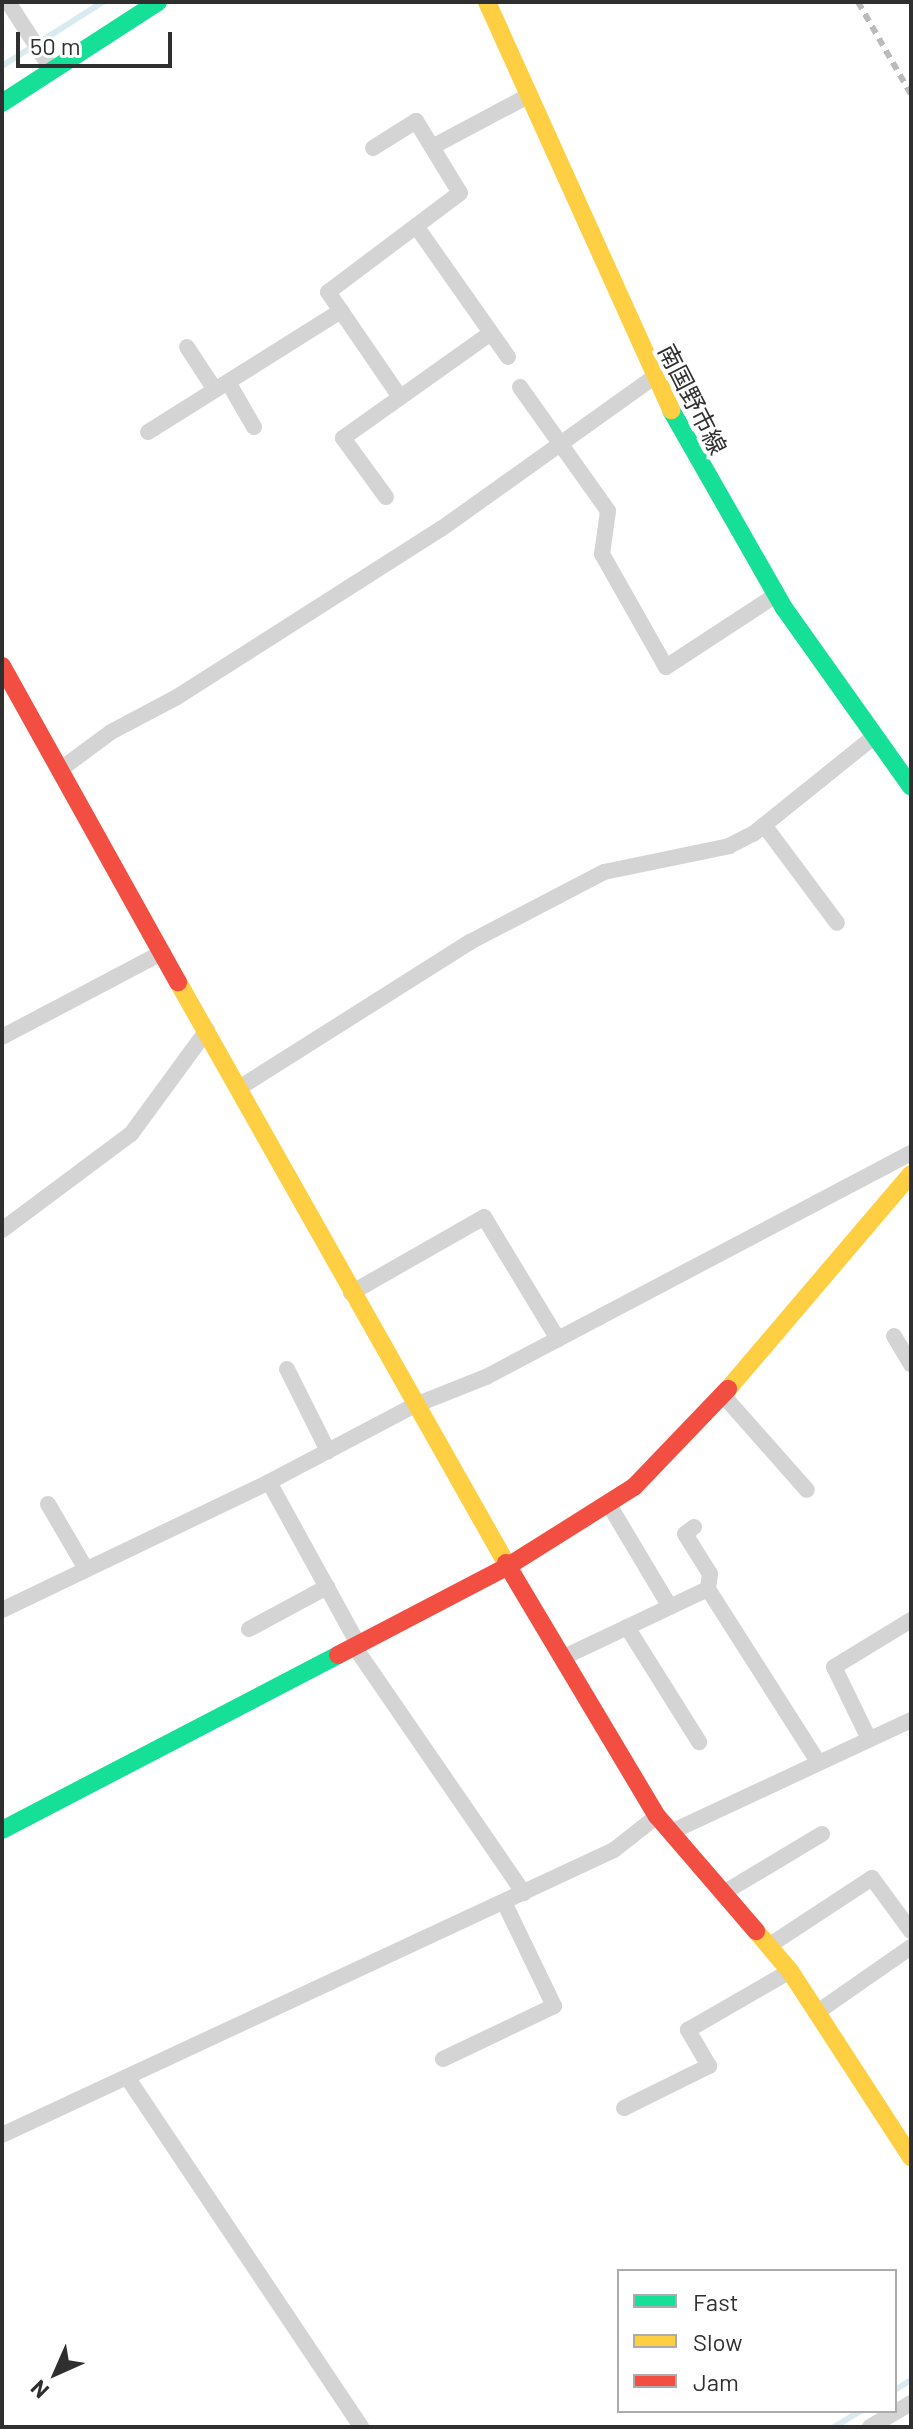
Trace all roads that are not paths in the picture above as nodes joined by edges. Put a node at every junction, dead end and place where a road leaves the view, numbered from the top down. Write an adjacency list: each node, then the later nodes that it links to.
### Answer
1 (8, 2): 4 (street)
2 (158, 2): 4 (street)
3 (487, 2): 5 (street, 南国野市線)
4 (52, 70): 6 (street)
5 (528, 96): 7 (street); 14 (street, 南国野市線)
6 (2, 103)
7 (432, 147): 8 (street); 9 (street)
8 (373, 148)
9 (416, 226): 10 (street); 11 (street)
10 (341, 311): 15 (street); 17 (street)
11 (491, 333): 13 (street); 17 (street)
12 (187, 347): 15 (street)
13 (508, 357)
14 (653, 378): 20 (street); 22 (street, 南国野市線)
15 (221, 386): 18 (street); 19 (street)
16 (520, 387): 20 (street)
17 (400, 397): 21 (street)
18 (254, 427)
19 (148, 432)
20 (562, 442): 22 (street); 25 (street)
21 (386, 497)
22 (776, 595): 24 (street, 南国野市線)
23 (2, 666): 25 (street)
24 (875, 736): 26 (street, 南国野市線); 27 (street)
25 (61, 769): 29 (street)
26 (911, 787)
27 (764, 825): 28 (street); 32 (street)
28 (837, 923)
29 (163, 952): 30 (street); 31 (street)
30 (207, 1030): 32 (street); 35 (street)
31 (2, 1037)
32 (239, 1088): 36 (street)
33 (911, 1153): 38 (street)
34 (911, 1174): 41 (street)
35 (2, 1230)
36 (351, 1293): 38 (street); 42 (street)
37 (894, 1336): 39 (street)
38 (558, 1339): 42 (street)
39 (911, 1364)
40 (287, 1369): 43 (street)
41 (722, 1394): 45 (street); 46 (street)
42 (413, 1406): 43 (street); 49 (street)
43 (328, 1451): 44 (street)
44 (269, 1482): 50 (street); 51 (street)
45 (807, 1490)
46 (608, 1503): 49 (street); 53 (street)
47 (48, 1504): 50 (street)
48 (694, 1527): 52 (street)
49 (510, 1565): 58 (street); 59 (street)
50 (86, 1569): 54 (street)
51 (327, 1587): 57 (street); 58 (street)
52 (708, 1589): 53 (street); 63 (street)
53 (670, 1607): 56 (street)
54 (2, 1610)
55 (911, 1620): 61 (street)
56 (627, 1627): 59 (street); 62 (street)
57 (249, 1629)
58 (356, 1645): 65 (street); 69 (street)
59 (564, 1657): 64 (street)
60 (911, 1720): 61 (street)
61 (869, 1739): 63 (street)
62 (699, 1742)
63 (819, 1763): 66 (street)
64 (657, 1816): 66 (street); 69 (street)
65 (2, 1830)
66 (671, 1832): 68 (street)
67 (822, 1834): 68 (street)
68 (725, 1892): 72 (street)
69 (524, 1893): 70 (street)
70 (504, 1902): 76 (street); 77 (street)
71 (911, 1931): 72 (street)
72 (770, 1945): 74 (street)
73 (911, 1947): 75 (street)
74 (790, 1971): 75 (street); 78 (street)
75 (816, 2013): 80 (street)
76 (443, 2059)
77 (127, 2077): 79 (street); 82 (street)
78 (624, 2108)
79 (2, 2135)
80 (911, 2157)
81 (894, 2413): 83 (street)
82 (361, 2427)
83 (870, 2427)

